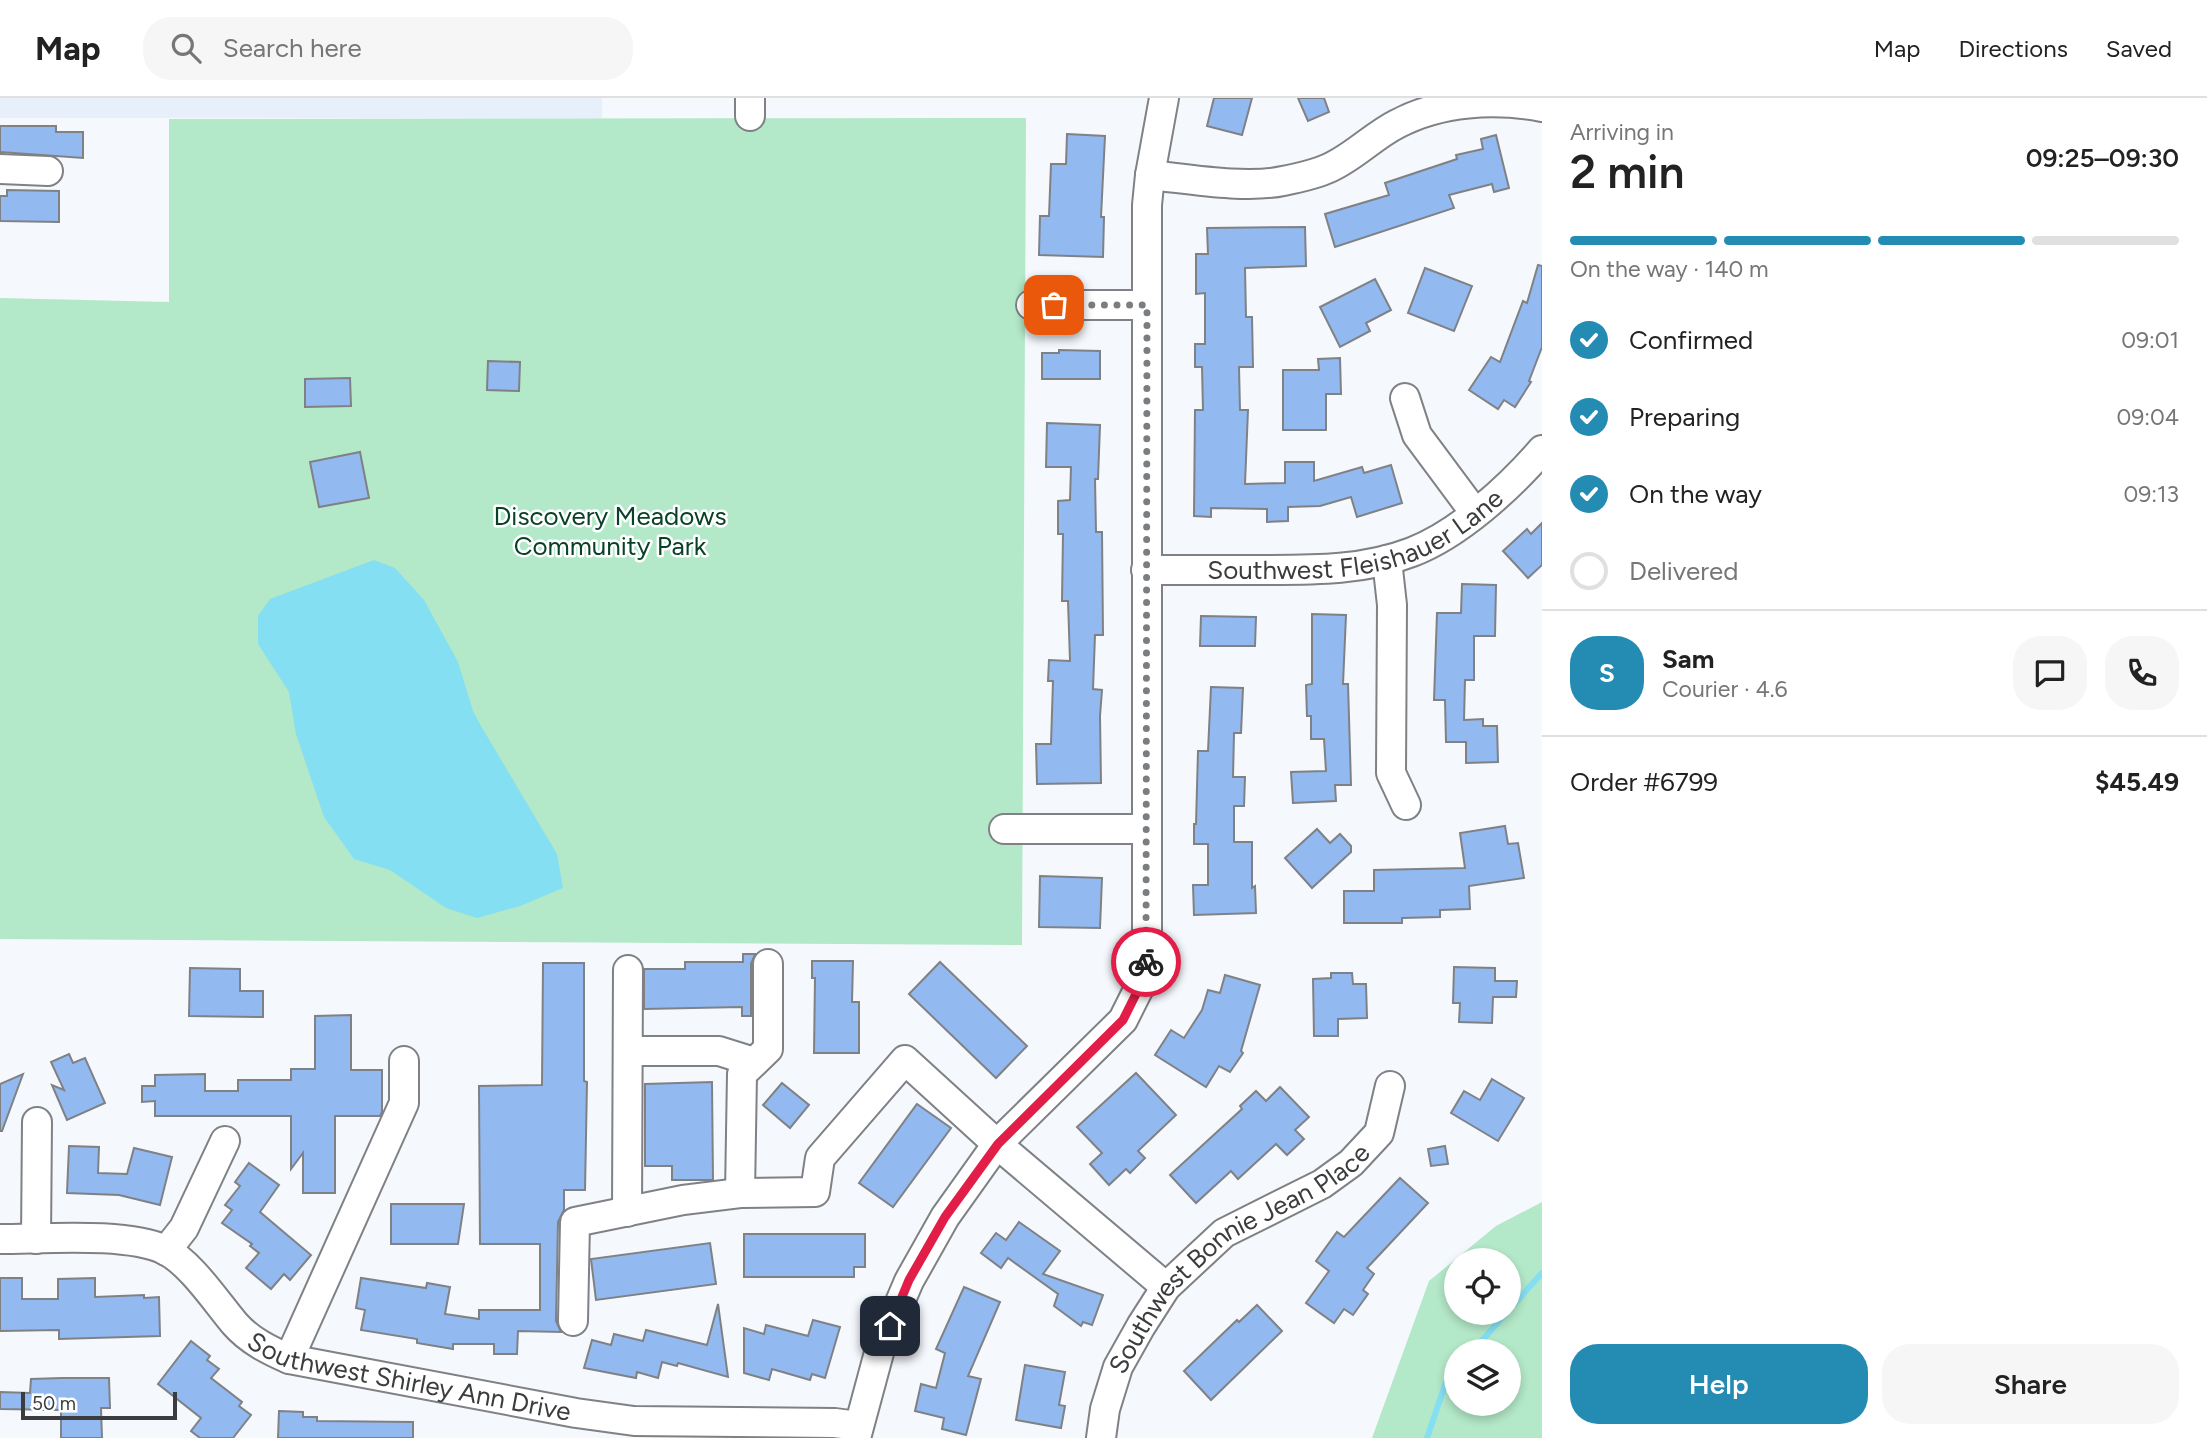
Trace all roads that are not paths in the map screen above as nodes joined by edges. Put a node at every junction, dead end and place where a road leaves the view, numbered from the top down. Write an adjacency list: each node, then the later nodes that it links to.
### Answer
1 (1164, 98): 6 (street)
2 (1467, 100): 3 (street); 6 (street)
3 (1542, 107)
4 (0, 169): 5 (street)
5 (48, 171)
6 (1150, 175): 8 (street)
7 (1031, 305): 8 (street)
8 (1147, 305): 13 (street)
9 (1405, 398): 11 (street)
10 (1542, 450): 11 (street, Southwest Fleishauer Lane)
11 (1475, 513): 12 (street, Southwest Fleishauer Lane)
12 (1387, 560): 13 (street, Southwest Fleishauer Lane); 14 (street)
13 (1146, 570): 16 (street)
14 (1406, 805)
15 (1004, 829): 16 (street)
16 (1146, 829): 25 (street)
17 (768, 964): 21 (street)
18 (628, 970): 19 (street)
19 (628, 1051): 21 (street); 27 (street)
20 (404, 1061): 33 (street)
21 (754, 1062): 26 (street)
22 (1391, 1086): 31 (street, Southwest Bonnie Jean Place)
23 (37, 1122): 29 (street)
24 (225, 1141): 30 (street)
25 (998, 1144): 26 (street); 31 (street); 34 (street)
26 (740, 1193): 27 (street)
27 (626, 1212): 32 (street)
28 (0, 1239): 29 (street, Southwest Shirley Ann Drive)
29 (36, 1239): 30 (street, Southwest Shirley Ann Drive)
30 (166, 1251): 33 (street, Southwest Shirley Ann Drive)
31 (1166, 1287): 35 (street, Southwest Bonnie Jean Place)
32 (573, 1321)
33 (289, 1360): 34 (street, Southwest Shirley Ann Drive)
34 (857, 1432)
35 (1101, 1438)

